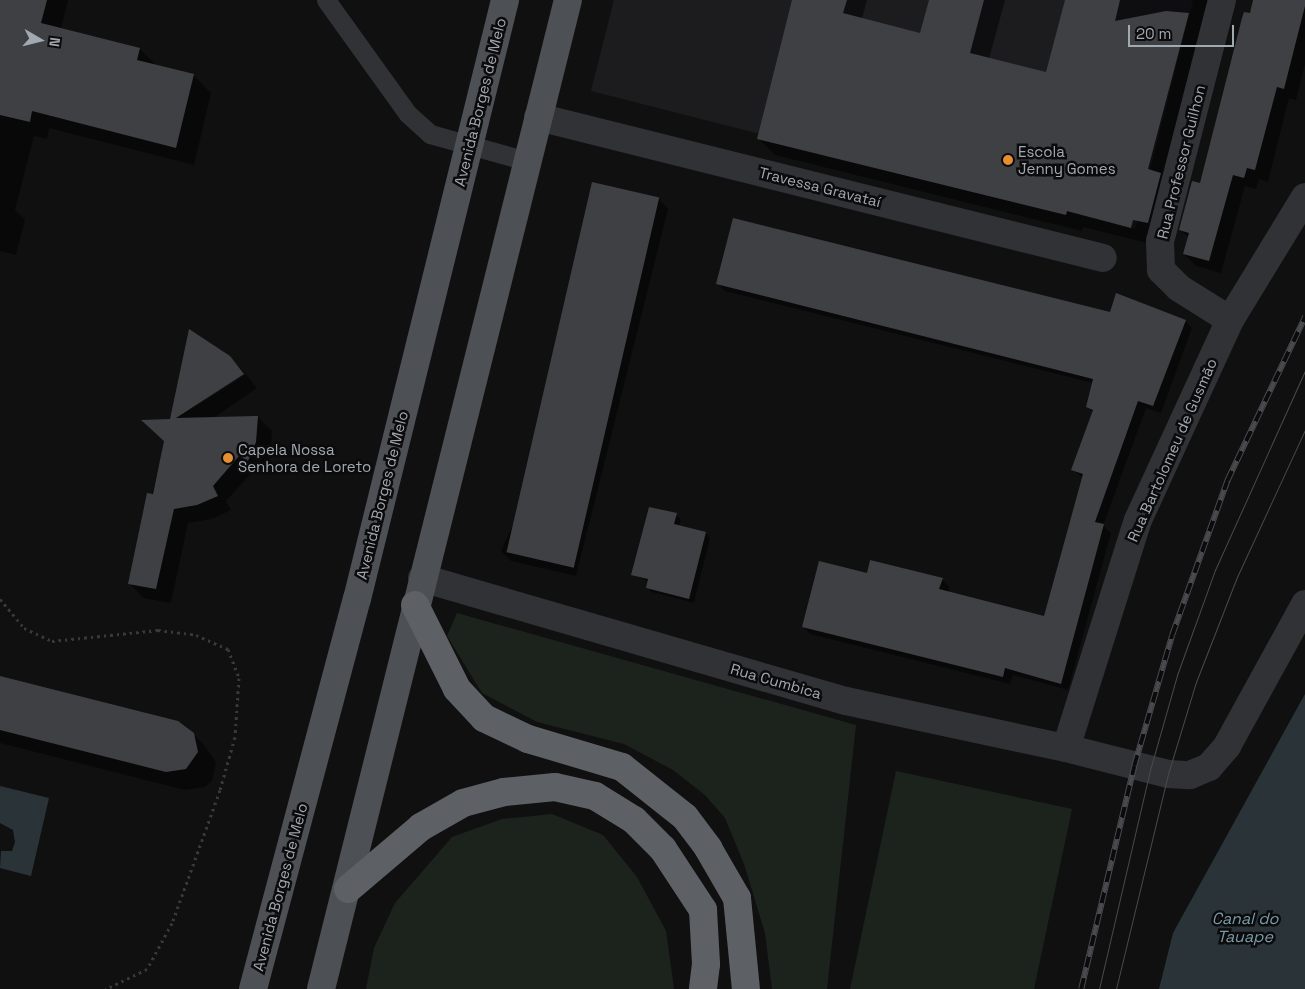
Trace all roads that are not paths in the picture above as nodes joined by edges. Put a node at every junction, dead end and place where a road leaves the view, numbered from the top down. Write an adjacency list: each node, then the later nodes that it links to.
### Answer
1 (326, 0): 6 (lane)
2 (505, 0): 6 (main road, Avenida Borges de Melo)
3 (568, 0): 5 (main road)
4 (1222, 0): 10 (street, Rua Professor Guilhon)
5 (538, 117): 7 (main road); 9 (street, Travessa Gravataí)
6 (469, 145): 7 (lane); 18 (main road, Avenida Borges de Melo)
7 (527, 161): 11 (main road)
8 (1305, 197): 10 (street, Rua Bartolomeu de Gusmão)
9 (1102, 258)
10 (1230, 320): 14 (street, Rua Bartolomeu de Gusmão)
11 (422, 578): 13 (main road); 14 (street, Rua Cumbica)
12 (1305, 604): 14 (street, Rua Cumbica)
13 (415, 606): 15 (main road); 17 (highway)
14 (1066, 748)
15 (348, 889): 16 (highway); 19 (main road)
16 (705, 977)
17 (745, 977)
18 (253, 989)
19 (321, 989)

